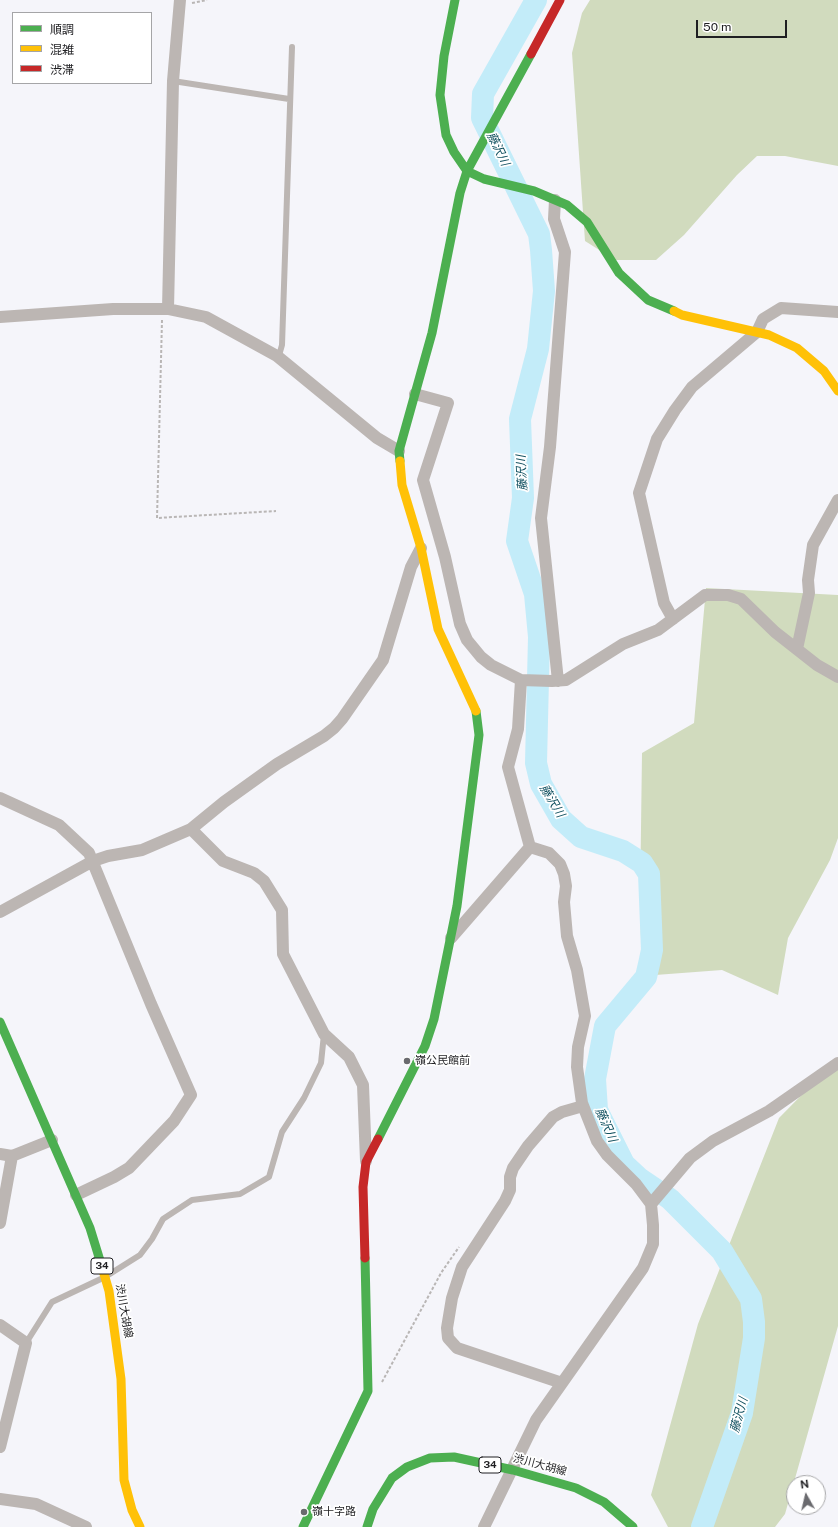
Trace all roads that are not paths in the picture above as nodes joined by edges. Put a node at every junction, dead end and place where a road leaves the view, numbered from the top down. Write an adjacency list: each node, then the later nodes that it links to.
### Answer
1 (455, 0): 7 (street)
2 (560, 0): 7 (street)
3 (180, 3): 5 (street)
4 (292, 47): 6 (lane)
5 (173, 81): 6 (lane); 9 (street)
6 (289, 99): 13 (lane)
7 (467, 171): 8 (street); 15 (street)
8 (555, 200): 12 (street); 23 (street)
9 (165, 309): 11 (street); 13 (street)
10 (838, 312): 12 (street)
11 (0, 317)
12 (757, 332): 14 (street); 19 (street)
13 (277, 356): 16 (street)
14 (838, 391)
15 (415, 394): 16 (street); 22 (street)
16 (399, 450): 18 (street)
17 (838, 500): 20 (street)
18 (421, 548): 25 (street); 29 (street)
19 (673, 618): 20 (street); 23 (street)
20 (797, 649): 21 (street)
21 (838, 677)
22 (523, 681): 23 (street); 26 (street)
23 (555, 681)
24 (0, 798): 27 (street)
25 (192, 829): 27 (street); 31 (street)
26 (530, 848): 29 (street); 33 (street)
27 (93, 862): 28 (street); 37 (street)
28 (0, 912)
29 (450, 939): 36 (street)
30 (0, 1022): 34 (street, 渋川大胡線 / 34)
31 (324, 1034): 36 (street); 40 (lane)
32 (838, 1063): 38 (street)
33 (583, 1106): 38 (street); 43 (street)
34 (52, 1140): 35 (street); 37 (street, 渋川大胡線 / 34)
35 (6, 1155): 39 (street)
36 (366, 1162): 49 (street)
37 (76, 1195): 40 (street, 渋川大胡線 / 34)
38 (651, 1204): 43 (street)
39 (0, 1223)
40 (105, 1277): 42 (lane); 48 (street, 渋川大胡線 / 34)
41 (0, 1325): 42 (street)
42 (26, 1343): 44 (street)
43 (562, 1383): 45 (street)
44 (0, 1447)
45 (513, 1470): 50 (street, 渋川大胡線 / 34); 51 (street); 52 (street, 渋川大胡線 / 34)
46 (0, 1499): 47 (street)
47 (86, 1527)
48 (140, 1527)
49 (303, 1527)
50 (367, 1527)
51 (484, 1527)
52 (633, 1527)

